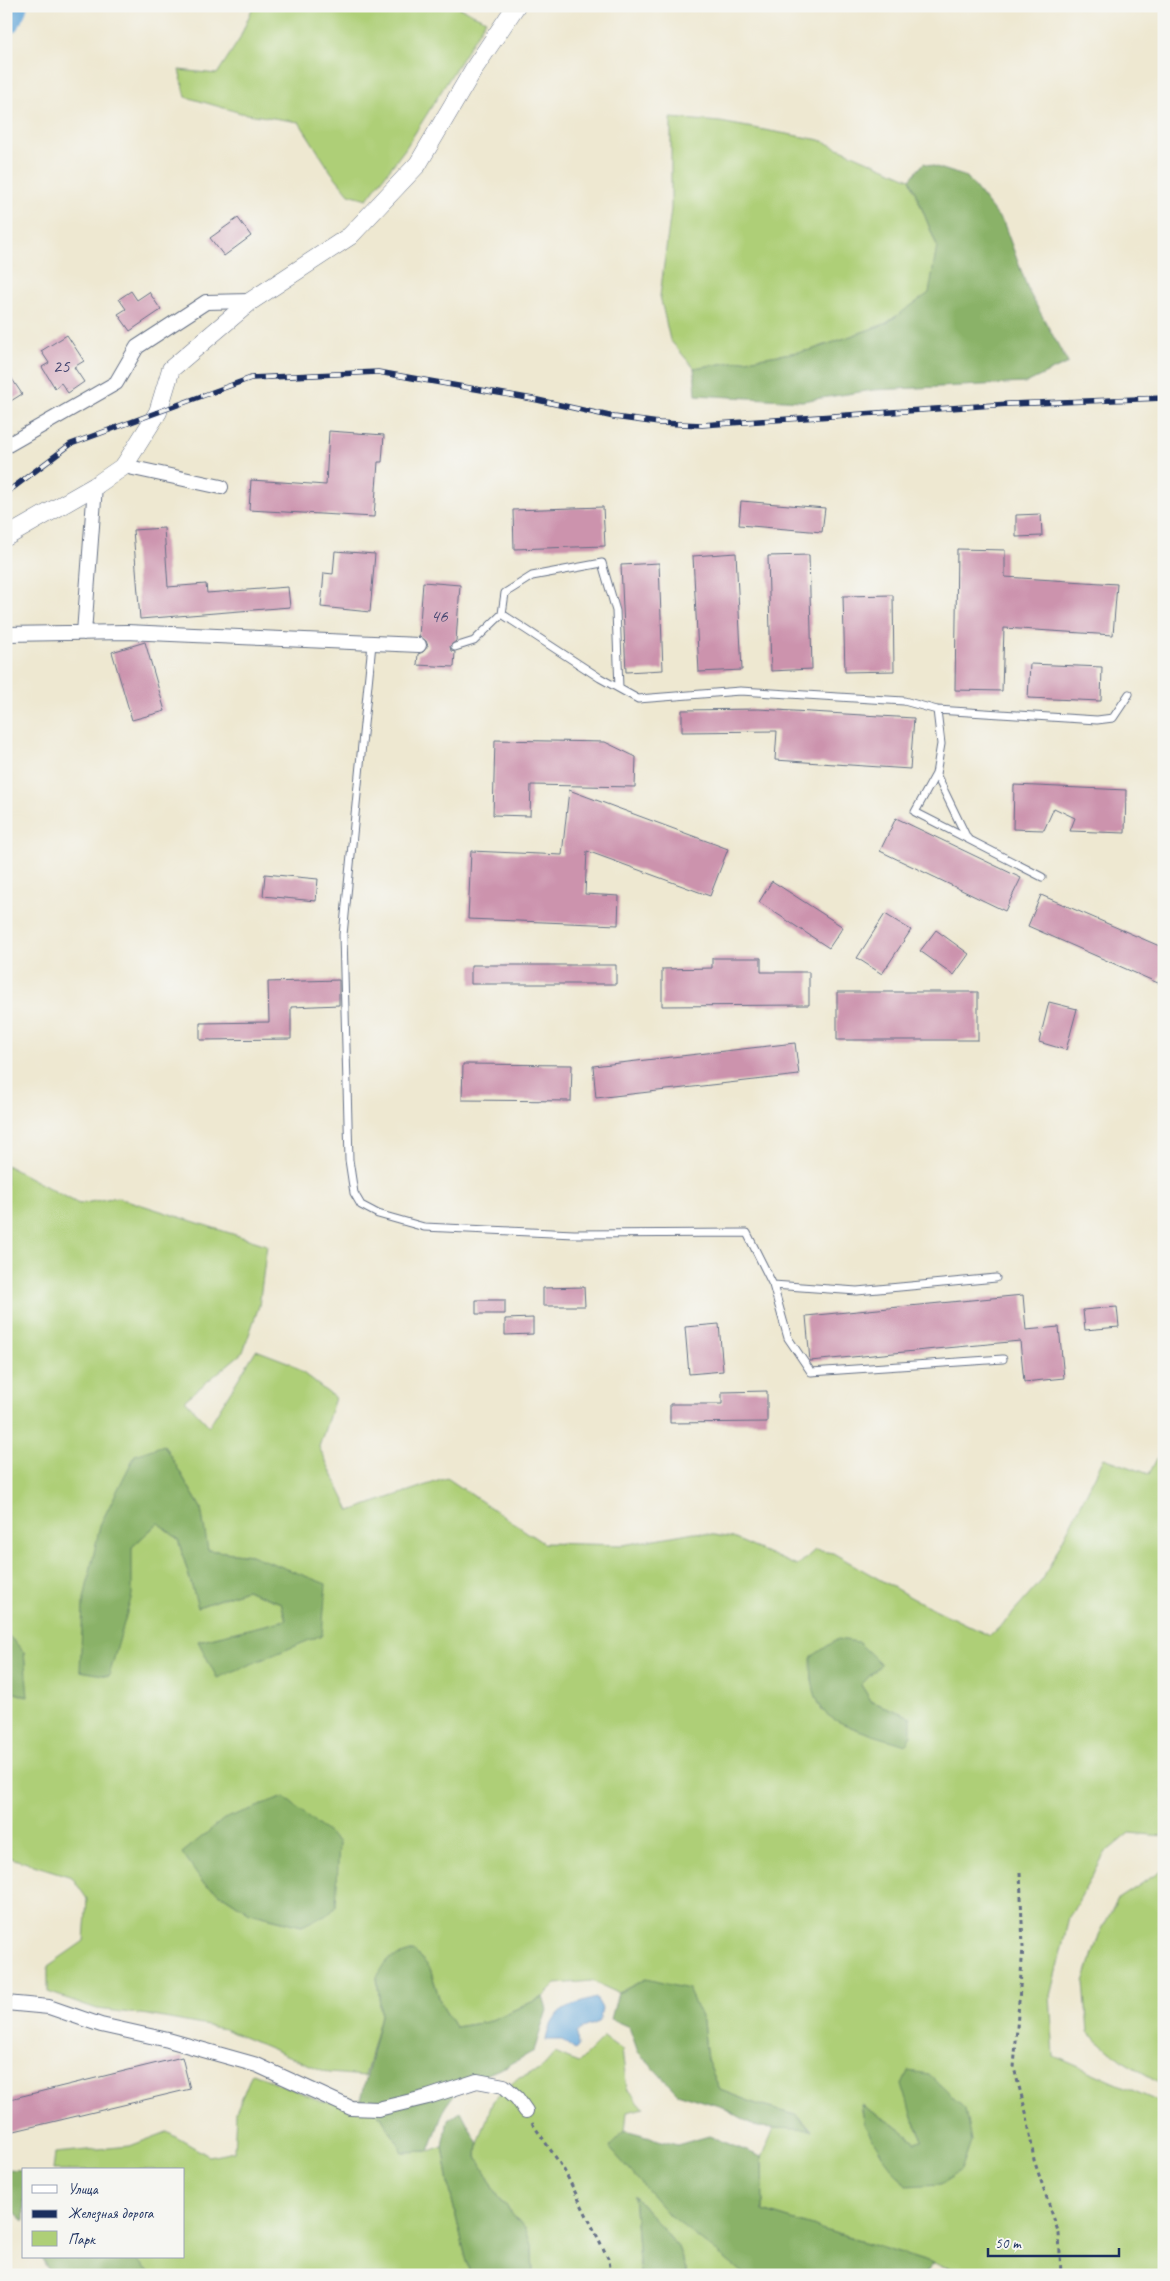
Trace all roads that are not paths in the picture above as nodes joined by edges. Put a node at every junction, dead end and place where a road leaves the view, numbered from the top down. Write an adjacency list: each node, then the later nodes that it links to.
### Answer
1 (516, 6): 2 (street)
2 (251, 301): 3 (street); 4 (street)
3 (6, 446)
4 (124, 466): 5 (street); 6 (street)
5 (95, 486): 7 (street); 9 (street)
6 (221, 487)
7 (6, 536)
8 (502, 614): 13 (lane); 14 (lane); 14 (lane)
9 (84, 633): 10 (street); 11 (street)
10 (6, 634)
11 (372, 644): 12 (street); 21 (lane)
12 (419, 645)
13 (455, 647)
14 (619, 688): 16 (lane)
15 (1129, 694): 16 (lane)
16 (937, 710): 17 (lane)
17 (936, 774): 18 (lane); 18 (lane)
18 (967, 838): 19 (lane)
19 (1042, 877)
20 (996, 1278): 21 (lane)
21 (773, 1285): 22 (lane)
22 (1003, 1359)
23 (6, 2003): 24 (street)
24 (526, 2111)

